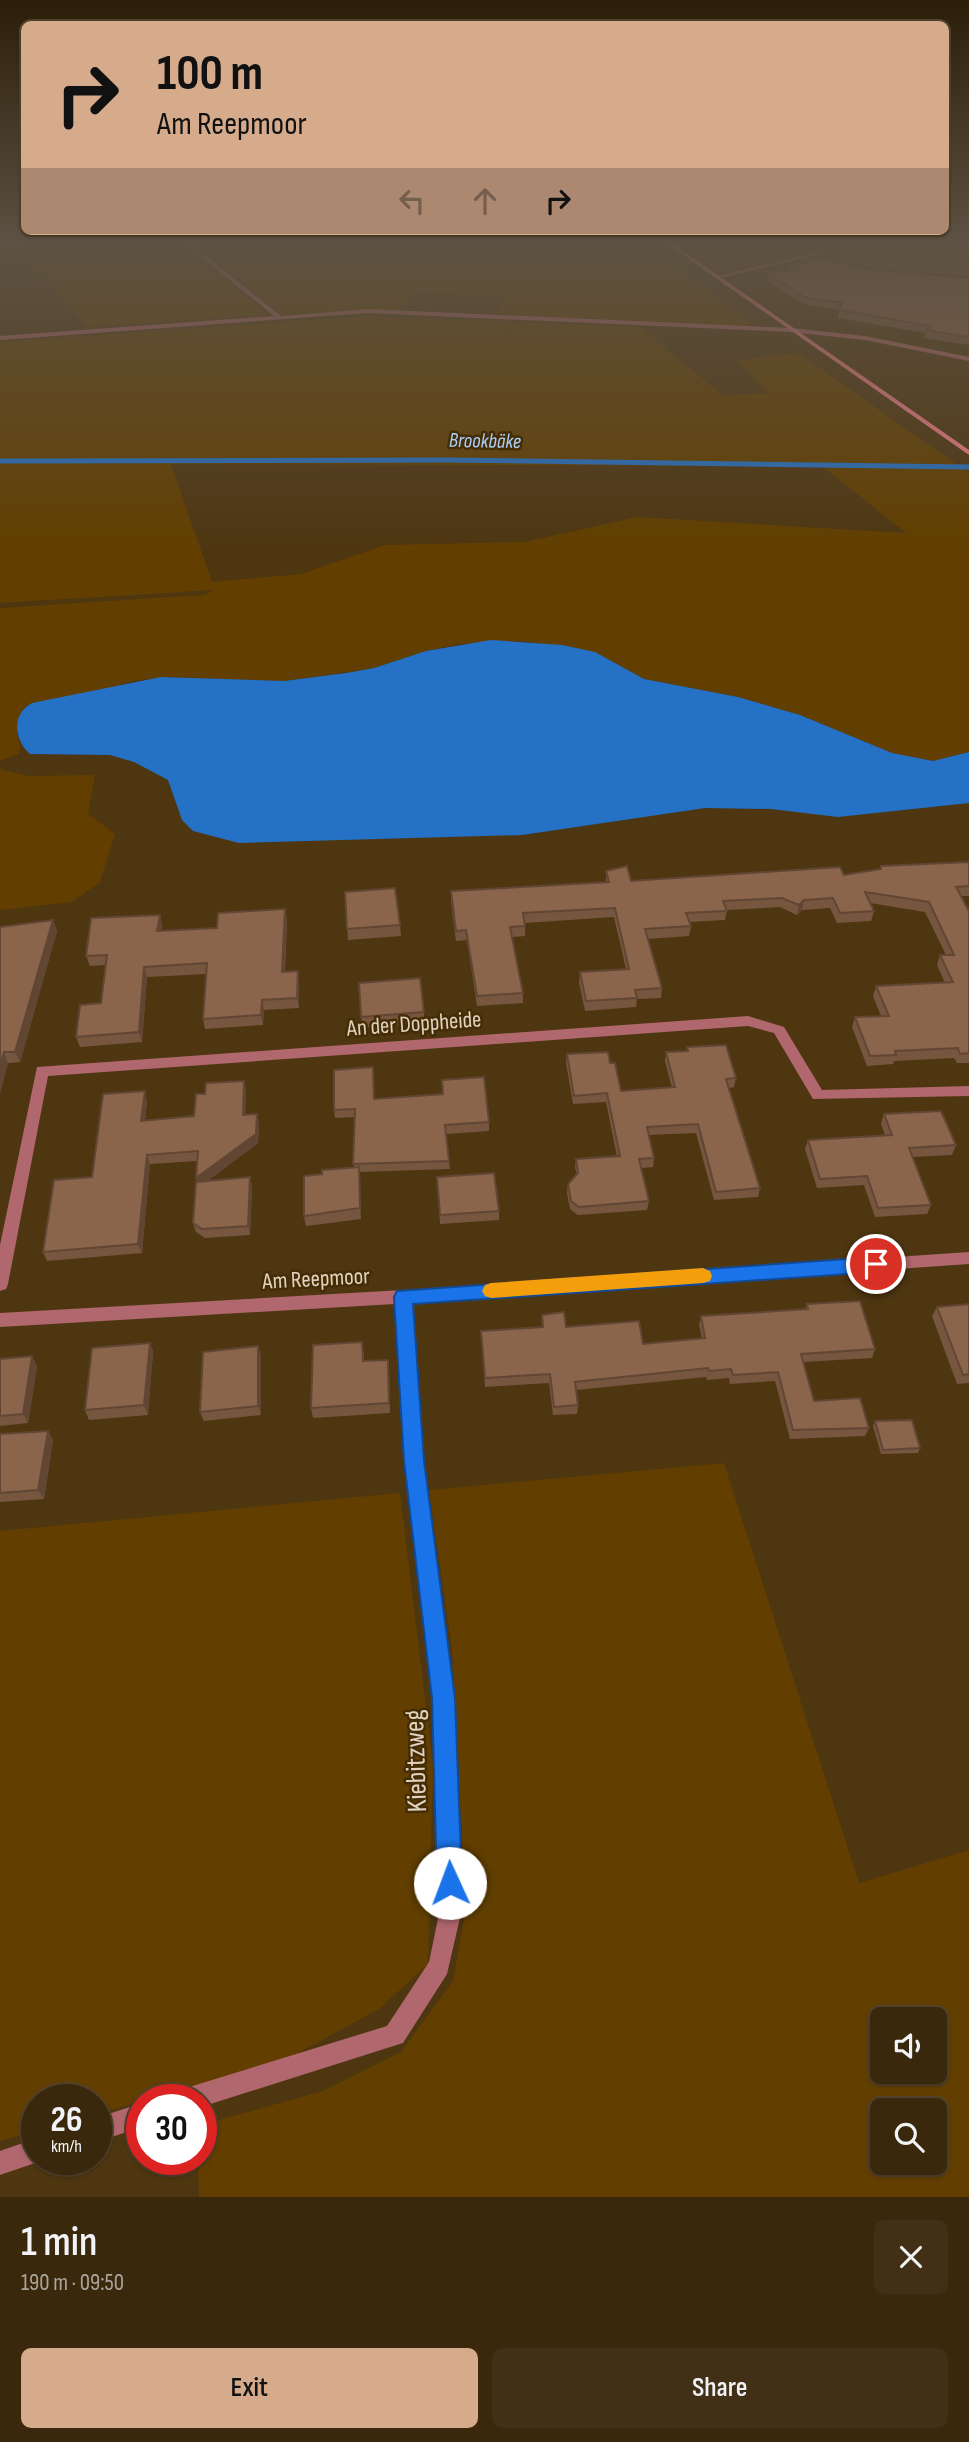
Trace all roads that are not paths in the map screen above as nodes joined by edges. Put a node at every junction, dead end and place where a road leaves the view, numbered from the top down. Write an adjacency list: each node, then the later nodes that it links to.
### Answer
1 (814, 347): 4 (street)
2 (907, 347): 3 (street)
3 (969, 359)
4 (969, 453)
5 (969, 1091): 7 (street, An der Doppheide)
6 (969, 1258): 8 (street, Am Reepmoor)
7 (0, 1284)
8 (403, 1297): 9 (street, Am Reepmoor); 10 (street, Kiebitzweg)
9 (0, 1320)
10 (217, 2090)
11 (21, 2155): 12 (street)
12 (0, 2162)

